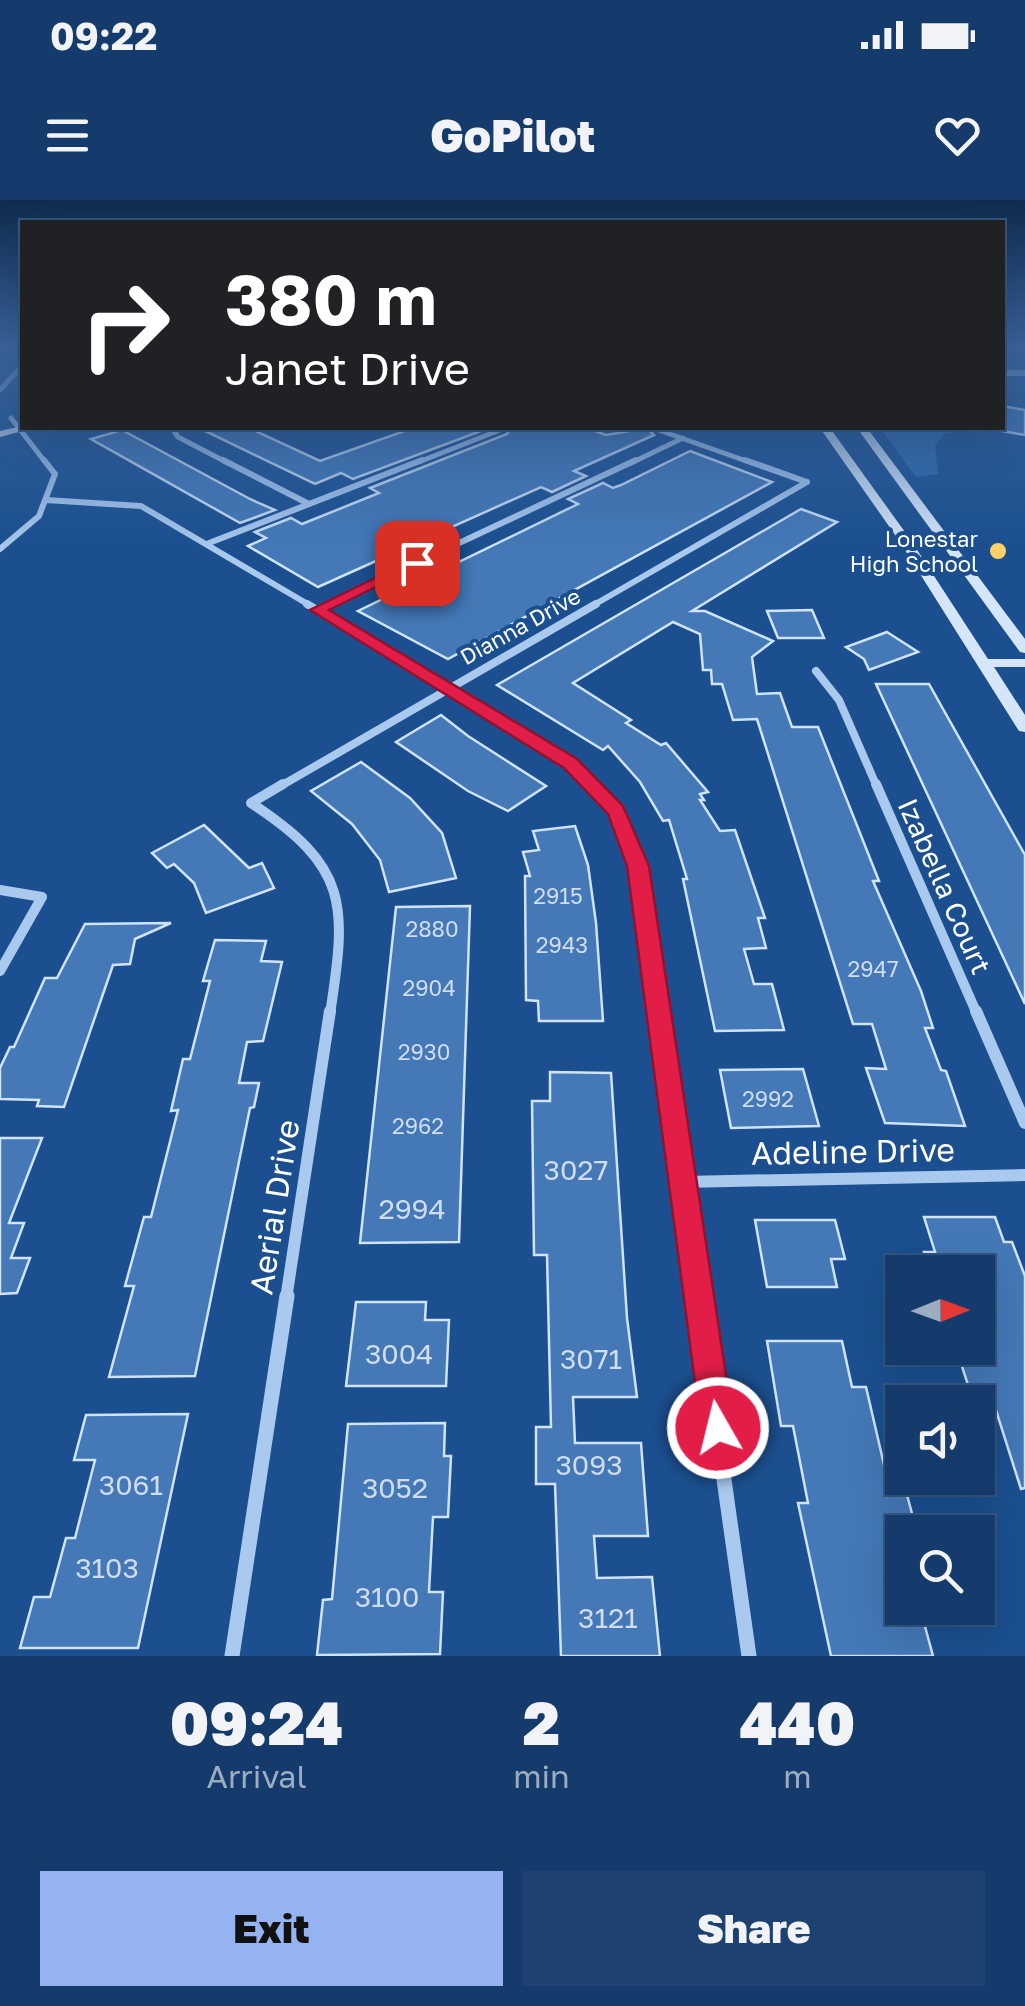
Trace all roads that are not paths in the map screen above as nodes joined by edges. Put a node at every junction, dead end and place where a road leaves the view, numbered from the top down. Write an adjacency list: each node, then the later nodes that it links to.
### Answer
1 (26, 430): 10 (street)
2 (173, 430): 11 (street)
3 (500, 430): 11 (street)
4 (659, 430): 7 (street)
5 (825, 430): 9 (main road)
6 (864, 430): 8 (main road)
7 (683, 438): 14 (street); 19 (street, Dianna Drive)
8 (906, 484): 9 (main road); 15 (main road)
9 (866, 485): 17 (main road)
10 (46, 500): 12 (street); 13 (street)
11 (309, 504): 12 (street)
12 (209, 543): 14 (street)
13 (0, 550)
14 (318, 610): 19 (street)
15 (1025, 650)
16 (1025, 663): 17 (main road)
17 (984, 664): 20 (main road)
18 (816, 671): 24 (street, Izabella Court)
19 (447, 687): 21 (street, Dianna Drive); 26 (street)
20 (1025, 727)
21 (251, 803): 27 (street, Aerial Drive)
22 (0, 890): 23 (street)
23 (0, 971)
24 (1025, 1123)
25 (1025, 1174): 26 (street, Adeline Drive)
26 (683, 1182): 28 (street)
27 (232, 1656)
28 (749, 1656)

